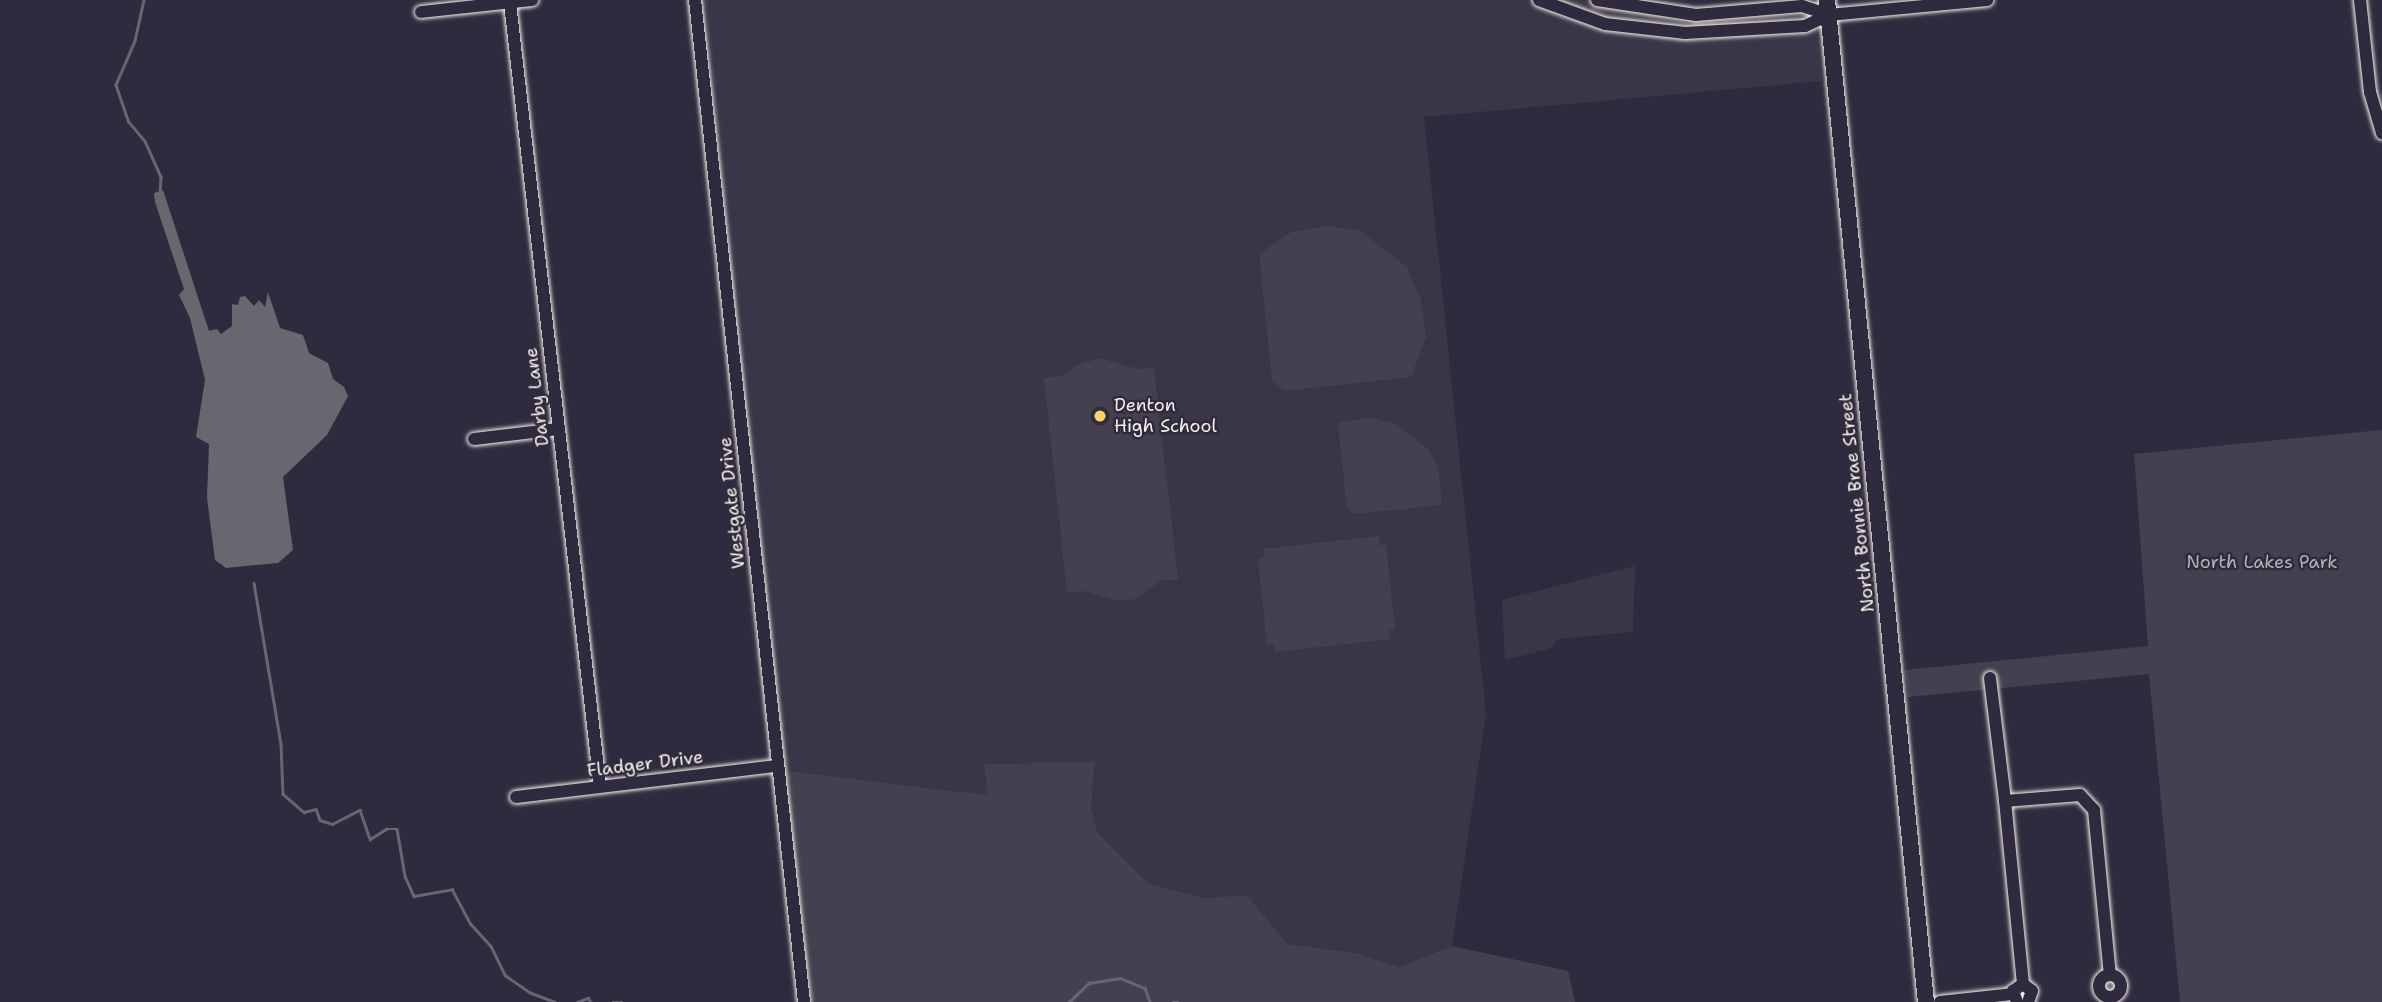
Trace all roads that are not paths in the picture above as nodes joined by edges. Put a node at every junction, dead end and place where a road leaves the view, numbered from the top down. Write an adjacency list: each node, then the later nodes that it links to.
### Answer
1 (533, 0): 7 (street)
2 (695, 0): 14 (street, Westgate Drive)
3 (1539, 0): 8 (street)
4 (1597, 0): 8 (street)
5 (1987, 0): 8 (street)
6 (2360, 0): 10 (street)
7 (510, 3): 9 (street); 11 (street, Darby Lane)
8 (1828, 7): 22 (main road, North Bonnie Brae Street)
9 (421, 12)
10 (2382, 133)
11 (558, 429): 12 (street); 15 (street, Darby Lane)
12 (474, 439)
13 (1990, 678): 17 (street)
14 (777, 766): 15 (street, Fladger Drive); 21 (street, Westgate Drive)
15 (600, 786): 16 (street, Fladger Drive)
16 (516, 797)
17 (2005, 801): 18 (street); 20 (street)
18 (2022, 984): 19 (street); 24 (street)
19 (2014, 998): 23 (street)
20 (2112, 999)
21 (804, 1002)
22 (1926, 1002)
23 (1940, 1002)
24 (2028, 1002)

